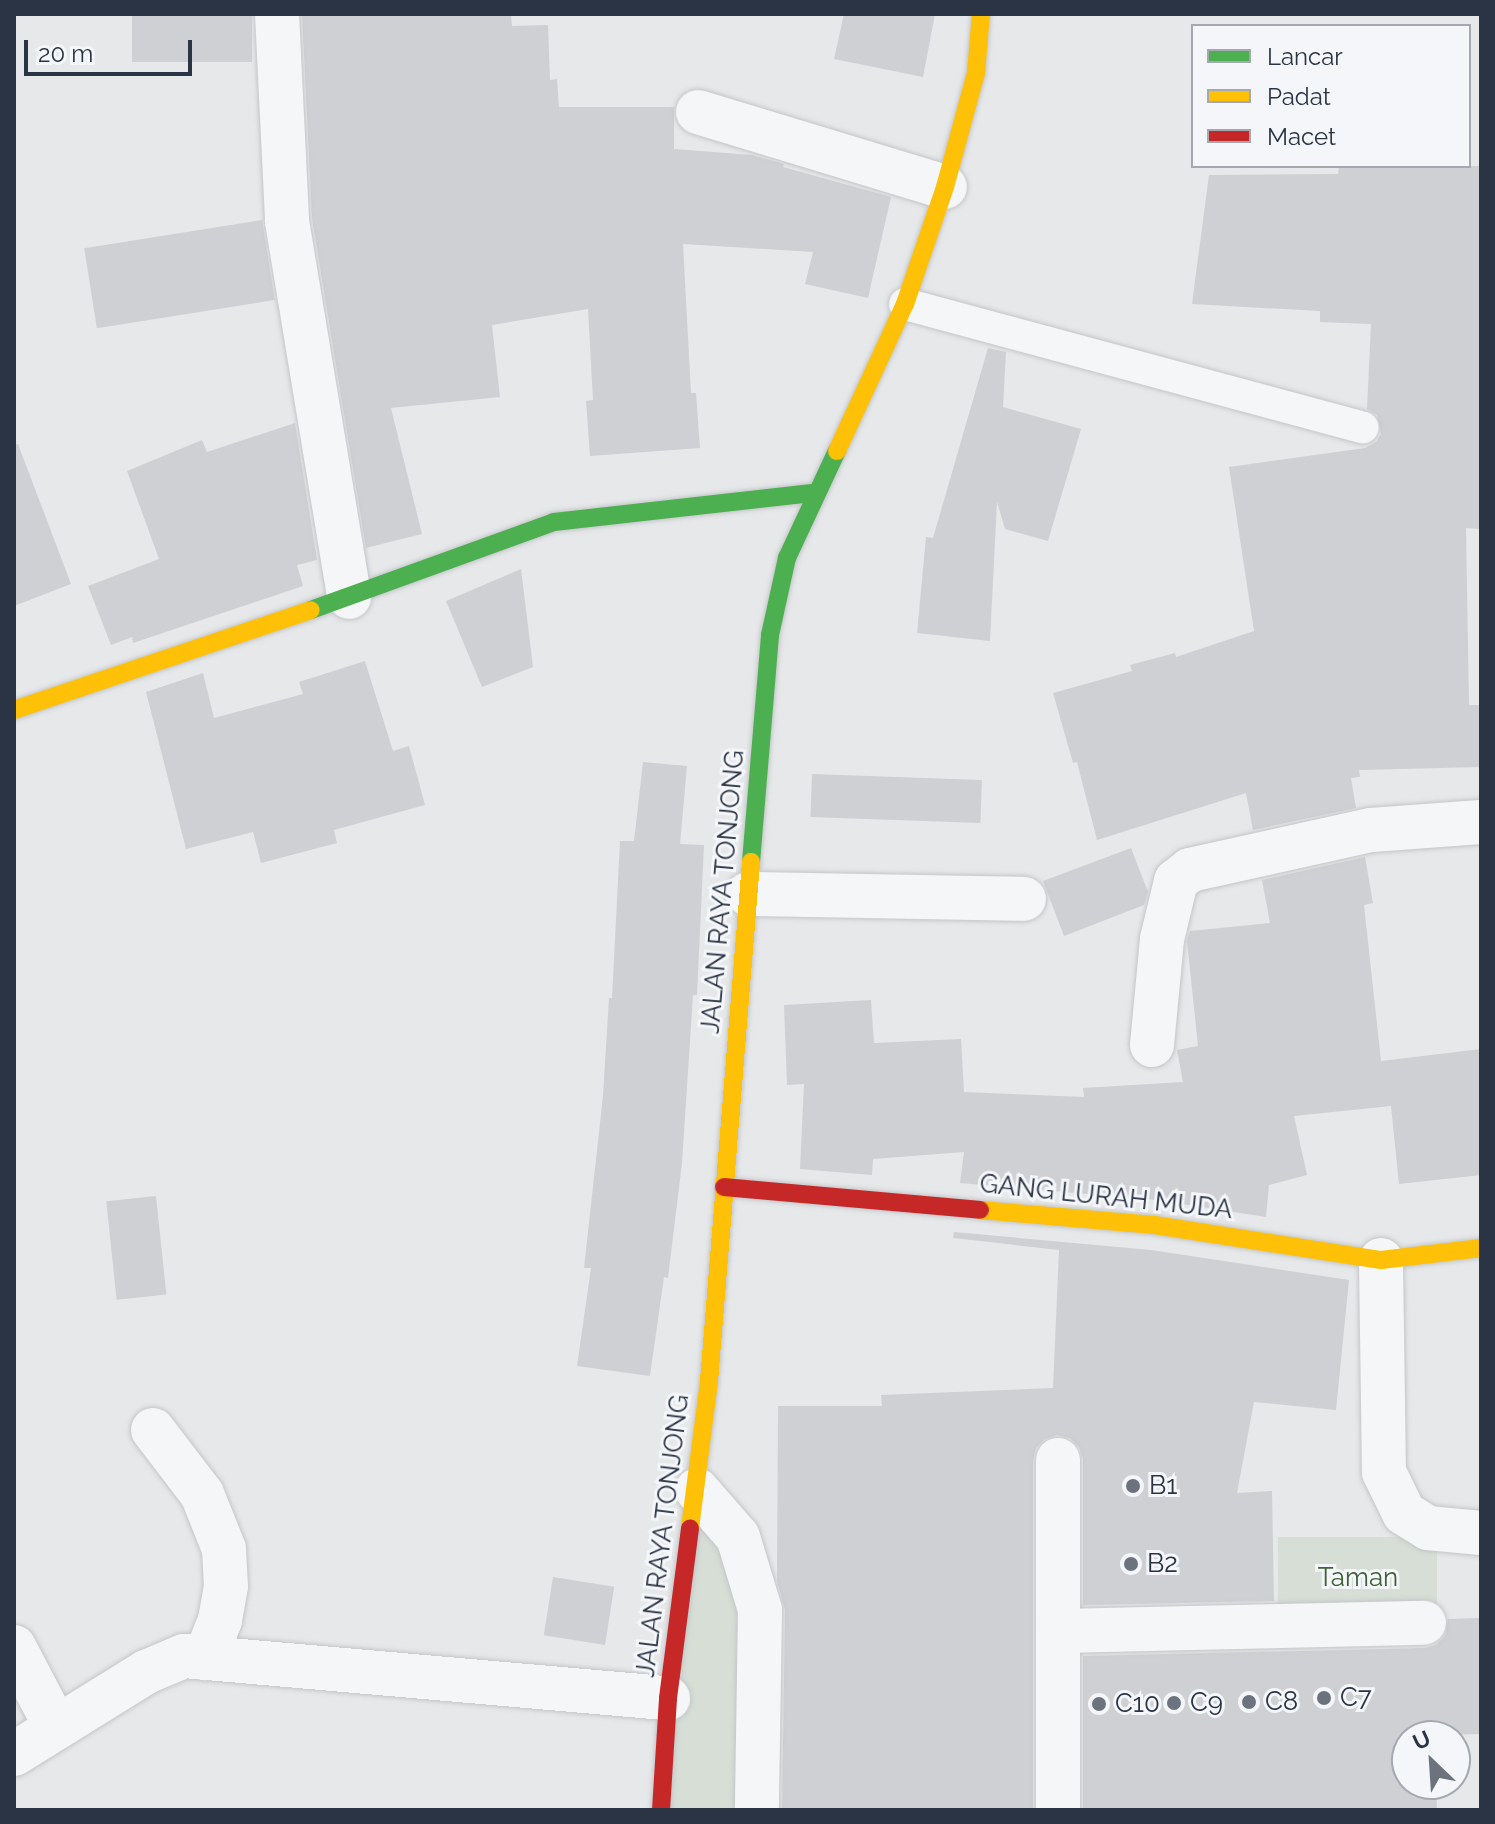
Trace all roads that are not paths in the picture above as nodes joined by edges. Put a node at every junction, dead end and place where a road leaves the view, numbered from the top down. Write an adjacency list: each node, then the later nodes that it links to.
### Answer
1 (277, 14): 8 (street)
2 (981, 14): 4 (main road, JALAN RAYA TONJONG)
3 (698, 112): 4 (street)
4 (945, 187): 5 (main road, JALAN RAYA TONJONG)
5 (905, 304): 6 (lane); 7 (main road, JALAN RAYA TONJONG)
6 (1363, 428)
7 (814, 493): 8 (main road); 11 (main road, JALAN RAYA TONJONG)
8 (349, 597): 9 (main road)
9 (14, 710)
10 (1481, 822): 13 (street)
11 (748, 894): 12 (street); 14 (main road, JALAN RAYA TONJONG)
12 (1024, 899)
13 (1152, 1045)
14 (724, 1187): 16 (main road, GANG LURAH MUDA); 19 (main road, JALAN RAYA TONJONG)
15 (1481, 1248): 16 (main road, GANG LURAH MUDA)
16 (1381, 1260): 20 (street)
17 (153, 1430): 24 (street)
18 (1058, 1460): 22 (street)
19 (697, 1490): 25 (main road, JALAN RAYA TONJONG); 29 (street)
20 (1481, 1533)
21 (1424, 1623): 22 (street)
22 (1060, 1631): 30 (street)
23 (14, 1647): 26 (street)
24 (205, 1658): 25 (street); 26 (street)
25 (668, 1698): 28 (main road, JALAN RAYA TONJONG)
26 (56, 1727): 27 (street)
27 (14, 1754)
28 (661, 1810)
29 (757, 1810)
30 (1058, 1810)

